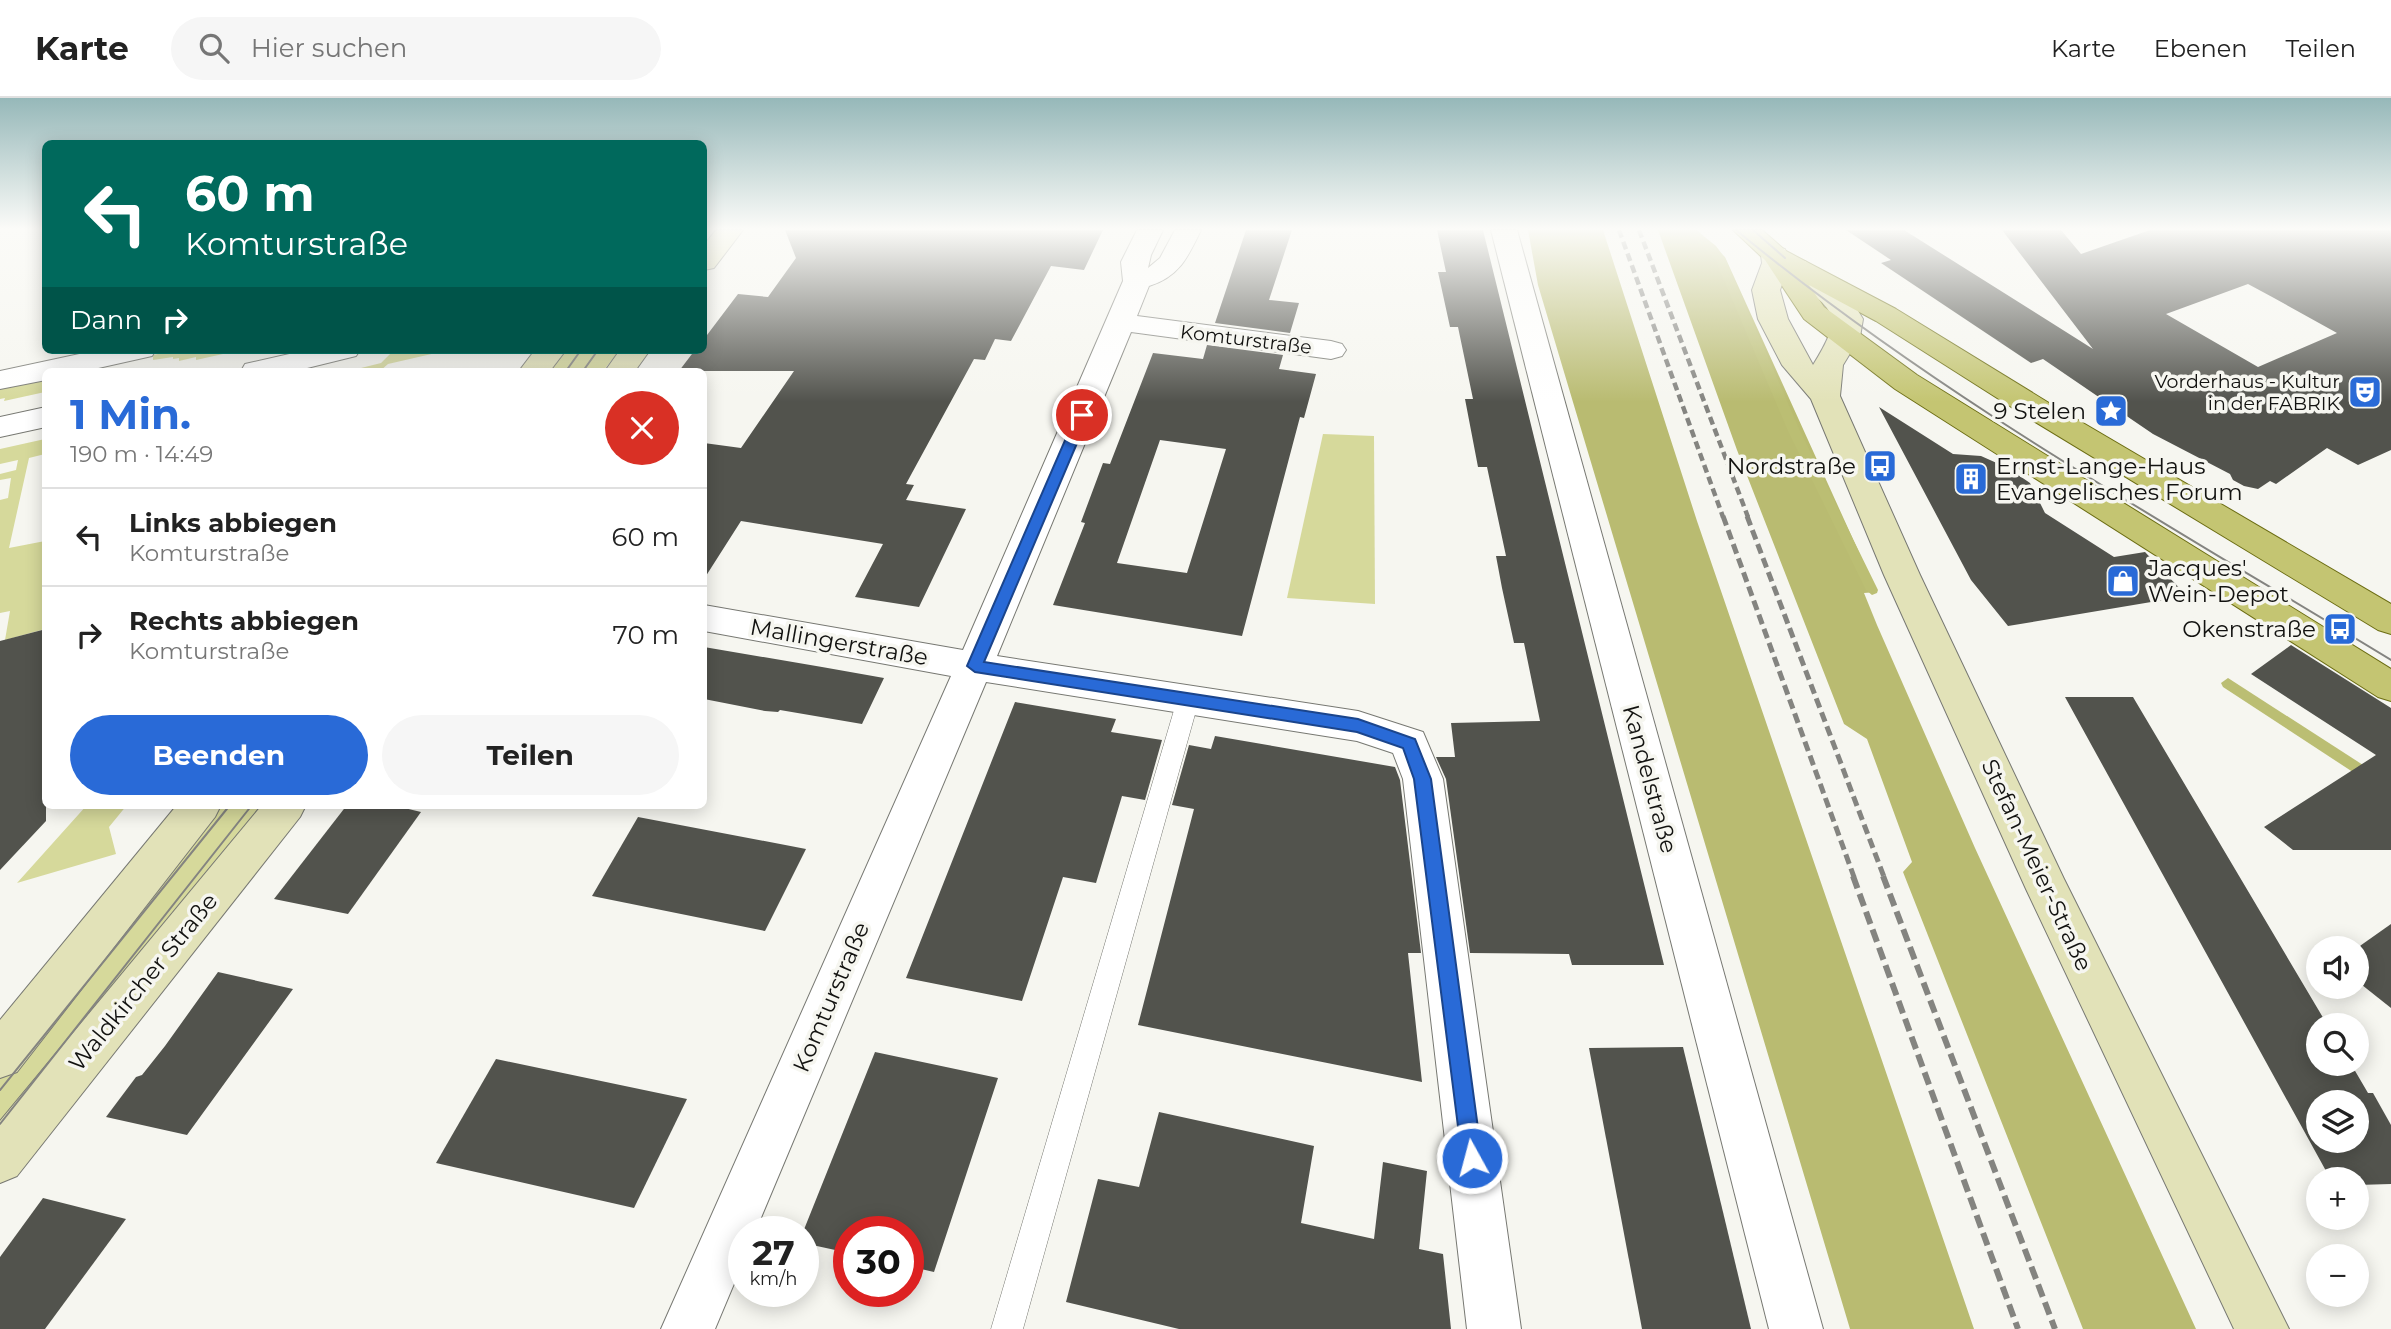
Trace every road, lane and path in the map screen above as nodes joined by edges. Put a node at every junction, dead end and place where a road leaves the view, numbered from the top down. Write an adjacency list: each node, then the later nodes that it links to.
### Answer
1 (1134, 287): 6 (street, Komturstraße)
2 (1519, 287): 34 (street, Kandelstraße)
3 (1767, 287): 18 (main road, Stefan-Meier-Straße)
4 (1800, 287): 7 (main road)
5 (1834, 287): 17 (main road)
6 (1119, 322): 8 (street, Komturstraße); 24 (street, Komturstraße)
7 (1845, 337): 18 (main road); 19 (main road)
8 (1331, 349)
9 (122, 354): 12 (street)
10 (328, 354): 13 (street)
11 (548, 354): 14 (main road)
12 (56, 368)
13 (269, 368)
14 (536, 368)
15 (42, 371): 16 (street)
16 (0, 380)
17 (1991, 382): 19 (main road); 23 (main road)
18 (1825, 396): 35 (main road, Stefan-Meier-Straße)
19 (1939, 404): 25 (main road)
20 (42, 418): 21 (street)
21 (0, 427)
22 (707, 619): 24 (street, Mallingerstraße)
23 (2391, 621)
24 (975, 666): 26 (street); 31 (street, Komturstraße)
25 (2391, 687)
26 (1188, 700): 32 (lane); 33 (street)
27 (198, 809): 29 (main road)
28 (283, 809): 30 (main road, Waldkircher Straße)
29 (0, 1056)
30 (0, 1159)
31 (688, 1329)
32 (1007, 1329)
33 (1494, 1329)
34 (1796, 1329)
35 (2262, 1329)

